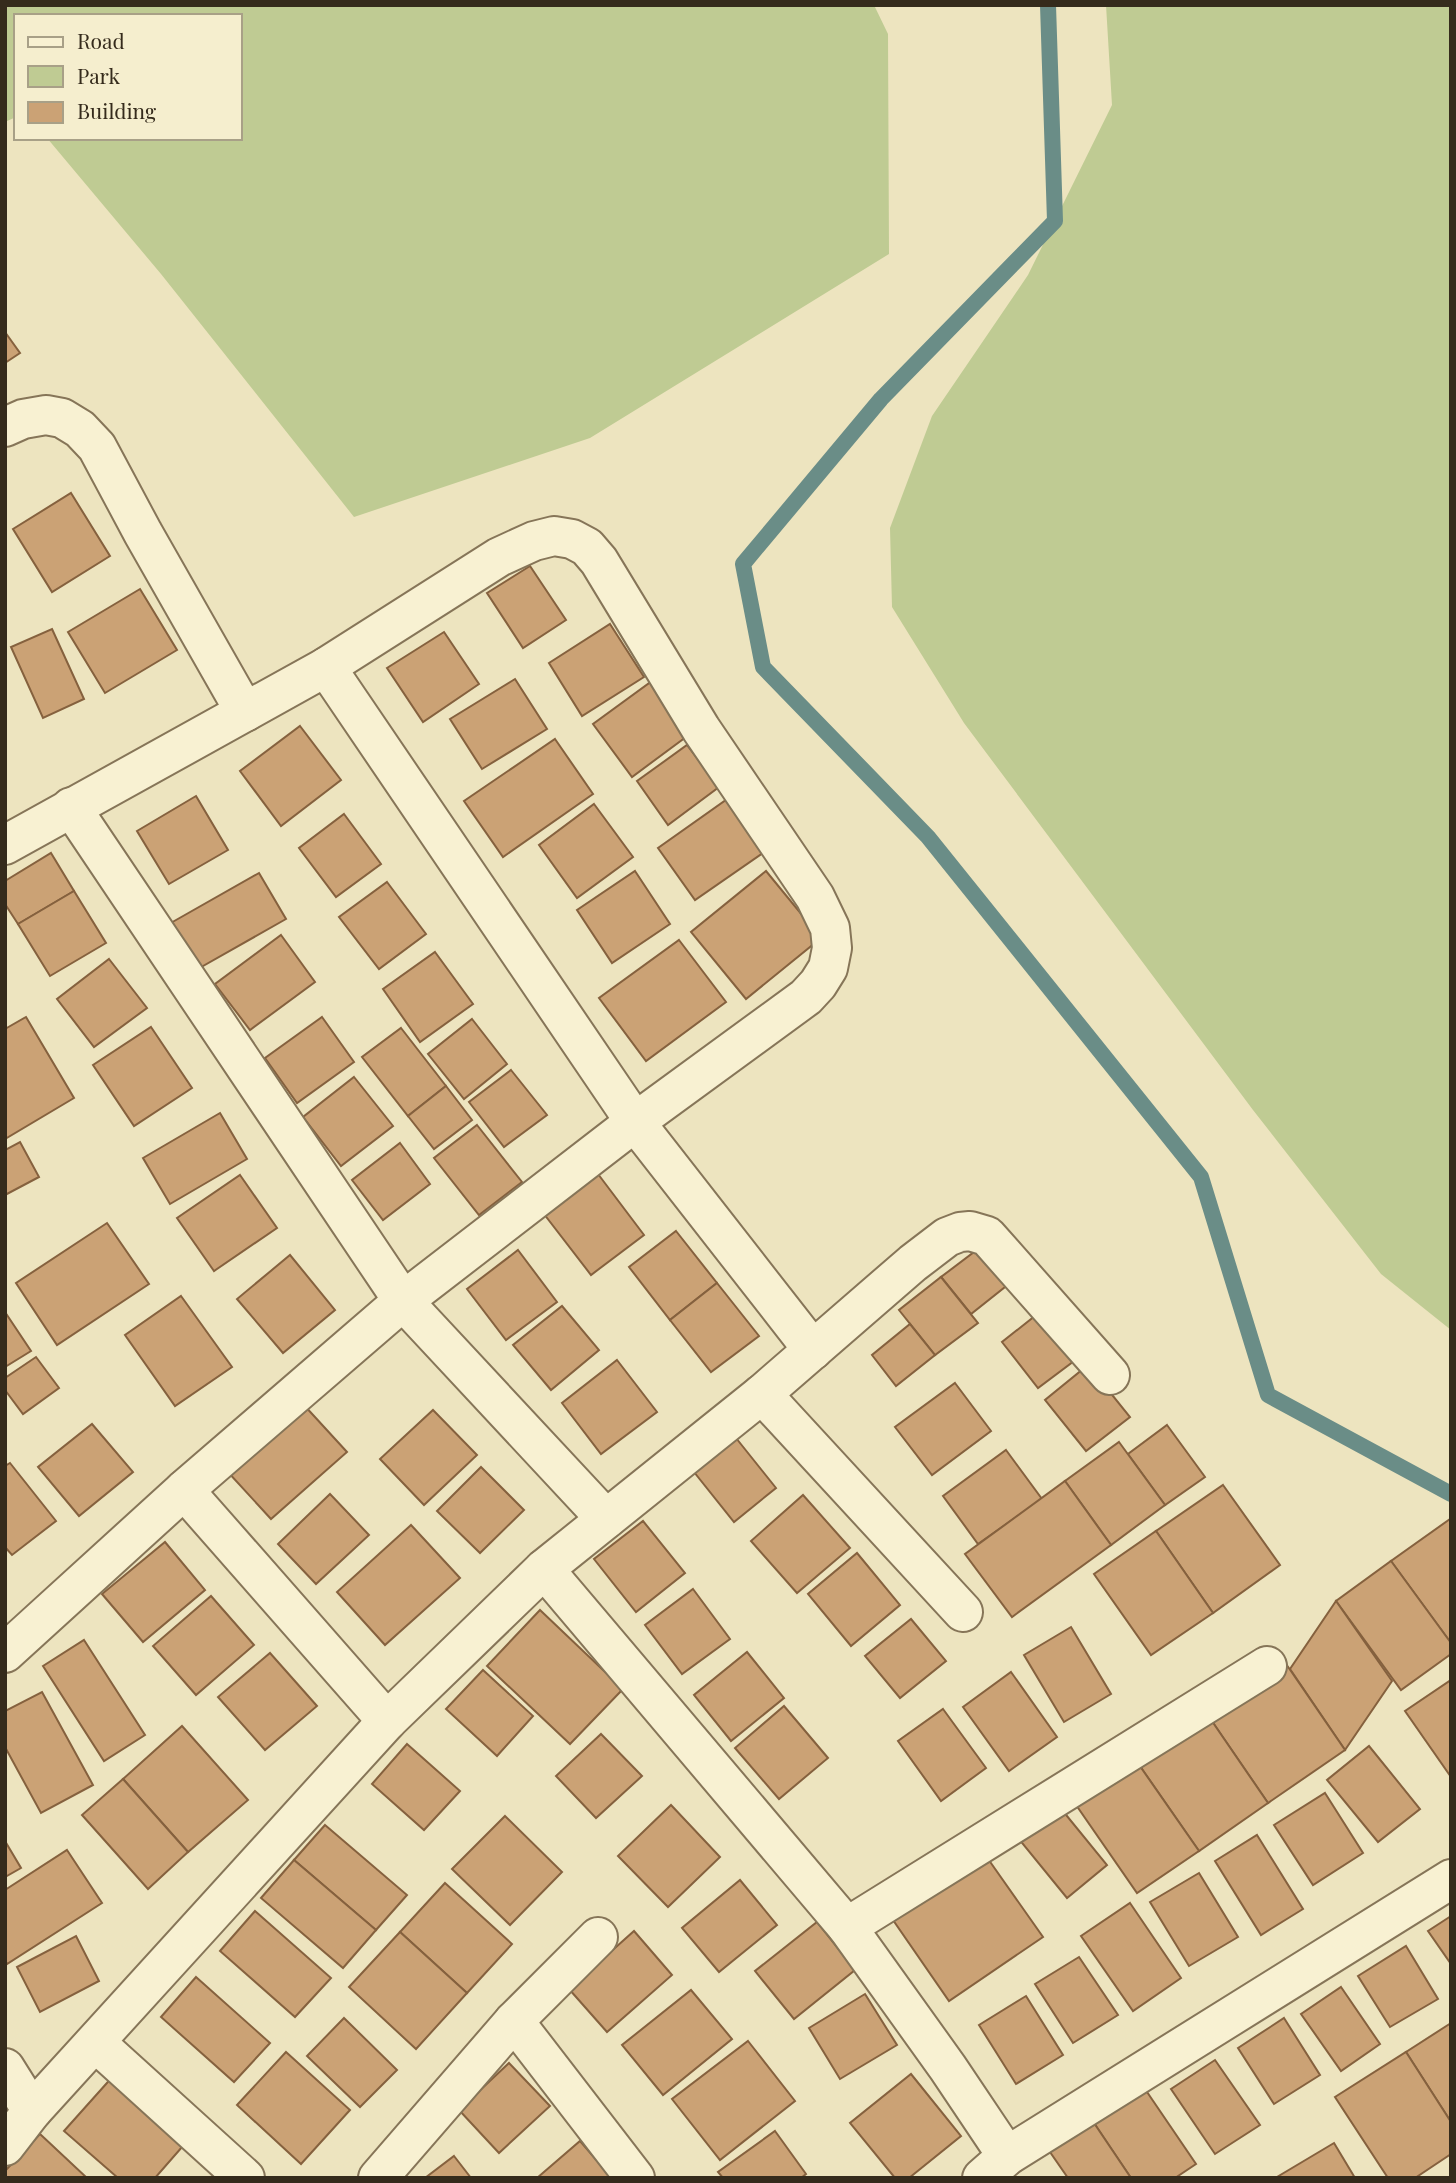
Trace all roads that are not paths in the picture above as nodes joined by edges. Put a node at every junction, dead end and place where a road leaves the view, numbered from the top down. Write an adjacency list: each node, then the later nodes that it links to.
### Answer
1 (5, 426): 3 (street)
2 (326, 667): 3 (street); 6 (street); 6 (street)
3 (246, 712): 4 (street)
4 (71, 807): 5 (street); 7 (street)
5 (5, 845)
6 (635, 1122): 7 (street); 8 (street)
7 (403, 1301): 11 (street); 12 (street)
8 (813, 1350): 9 (street); 10 (street)
9 (1110, 1375)
10 (762, 1394): 12 (street); 14 (street)
11 (184, 1490): 15 (street); 17 (street)
12 (606, 1519): 13 (street)
13 (544, 1569): 17 (street); 19 (street)
14 (963, 1612)
15 (5, 1653)
16 (1267, 1666): 19 (street)
17 (387, 1721): 22 (street)
18 (1451, 1879): 26 (street)
19 (847, 1927): 26 (street)
20 (597, 1937): 21 (street)
21 (514, 2021): 28 (street); 29 (street)
22 (96, 2043): 24 (street); 27 (street)
23 (5, 2068): 24 (street)
24 (32, 2112): 25 (street)
25 (5, 2146)
26 (994, 2167)
27 (246, 2178)
28 (378, 2178)
29 (635, 2178)

